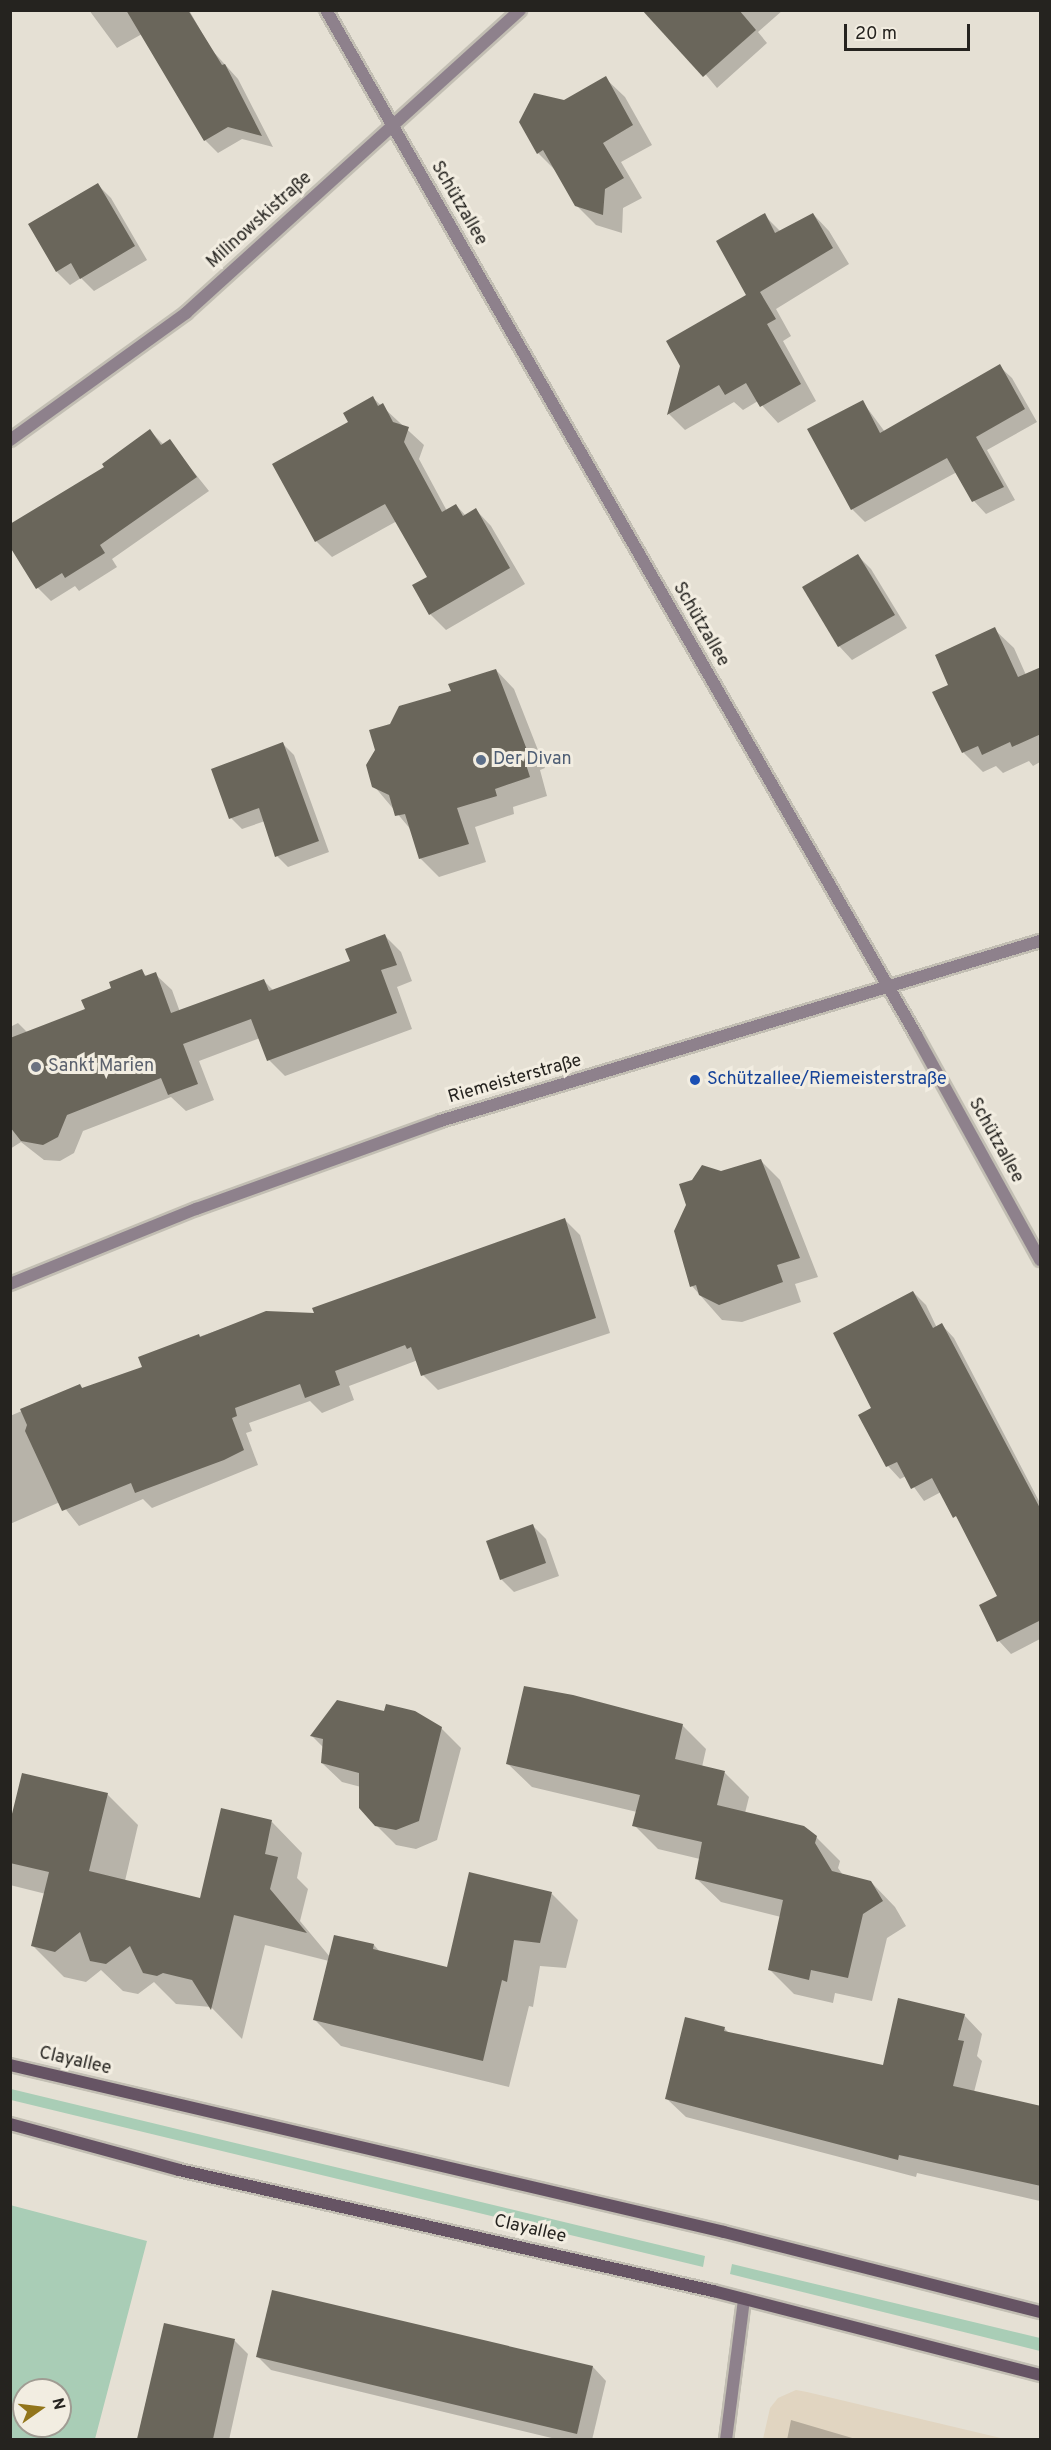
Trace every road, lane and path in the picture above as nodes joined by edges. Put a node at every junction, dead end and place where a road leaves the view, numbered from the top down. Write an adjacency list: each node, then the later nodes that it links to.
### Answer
1 (326, 10): 3 (street, Schützallee)
2 (520, 10): 3 (street, Milinowskistraße)
3 (391, 125): 4 (street, Milinowskistraße); 6 (street, Schützallee)
4 (10, 440)
5 (1041, 941): 6 (street, Riemeisterstraße)
6 (887, 987): 7 (street, Schützallee); 8 (street, Riemeisterstraße)
7 (1041, 1260)
8 (10, 1284)
9 (10, 2065): 12 (main road, Clayallee)
10 (10, 2124): 11 (main road, Clayallee)
11 (744, 2299): 13 (main road, Clayallee); 14 (street)
12 (1041, 2312)
13 (1041, 2375)
14 (726, 2439)

